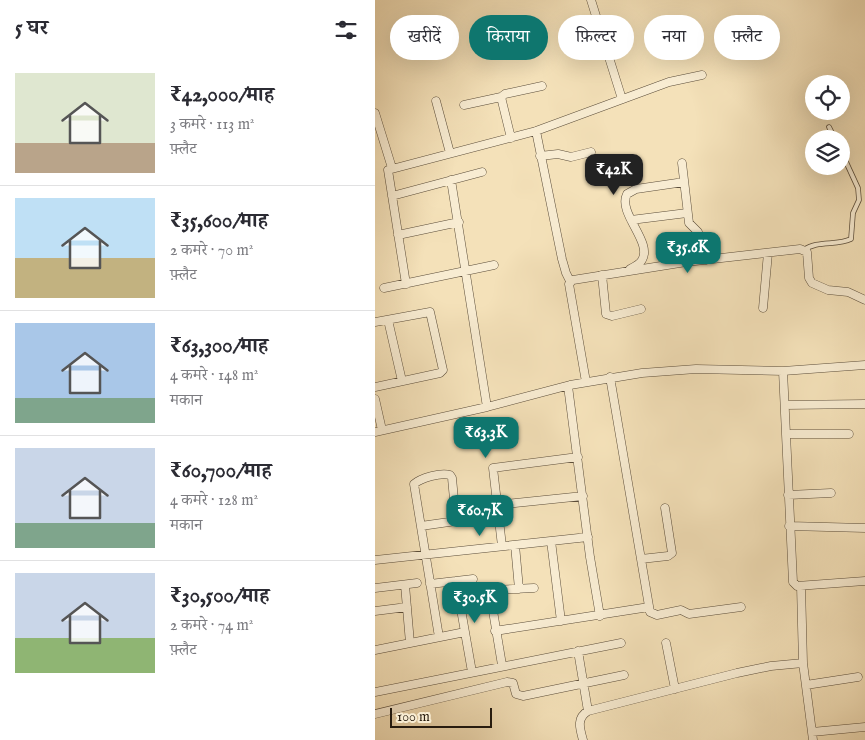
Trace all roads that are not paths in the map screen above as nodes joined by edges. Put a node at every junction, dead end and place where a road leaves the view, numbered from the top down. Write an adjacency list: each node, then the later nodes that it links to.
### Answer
1 (591, 0): 5 (street)
2 (702, 75): 5 (street)
3 (542, 86): 4 (street)
4 (501, 97): 7 (street); 12 (street)
5 (622, 99): 11 (street)
6 (436, 101): 14 (street)
7 (464, 105)
8 (375, 113): 17 (street)
9 (829, 127): 10 (lane)
10 (830, 130)
11 (536, 132): 12 (street); 15 (street)
12 (511, 138): 14 (street)
13 (591, 152): 15 (street)
14 (450, 153): 17 (street)
15 (541, 156): 34 (street)
16 (682, 163): 21 (street)
17 (392, 168): 22 (street)
18 (850, 171): 27 (lane)
19 (482, 172): 20 (street)
20 (451, 180): 22 (street); 25 (street)
21 (684, 182): 23 (street); 24 (street)
22 (392, 196): 26 (street)
23 (687, 213): 24 (street); 29 (street)
24 (631, 220): 32 (street)
25 (459, 222): 26 (street); 31 (street)
26 (398, 235): 35 (street)
27 (804, 250): 28 (street); 37 (street)
28 (768, 253): 29 (street); 38 (street)
29 (706, 260): 32 (street)
30 (494, 265): 31 (street)
31 (467, 271): 35 (street); 52 (street)
32 (625, 272): 33 (street)
33 (602, 275): 34 (street); 39 (street)
34 (570, 281): 46 (street)
35 (405, 284): 36 (street)
36 (384, 288)
37 (865, 300)
38 (763, 308)
39 (641, 309)
40 (387, 320): 41 (street); 45 (street); 45 (street)
41 (375, 322)
42 (865, 365): 43 (street)
43 (783, 371): 44 (street); 51 (street)
44 (610, 378): 46 (street); 70 (street)
45 (403, 381): 48 (street)
46 (586, 382): 47 (street)
47 (568, 386): 52 (street); 56 (street)
48 (375, 387)
49 (375, 399): 53 (street)
50 (865, 404): 51 (street)
51 (785, 405): 54 (street)
52 (487, 406): 53 (street)
53 (379, 431)
54 (786, 434): 55 (street); 58 (street)
55 (849, 434)
56 (577, 457): 59 (street); 60 (street)
57 (831, 493): 58 (street)
58 (788, 494): 63 (street)
59 (583, 496): 60 (street); 65 (street)
60 (497, 505): 68 (street)
61 (665, 508): 70 (street)
62 (421, 526): 62 (street); 69 (street)
63 (789, 526): 64 (street); 78 (street)
64 (865, 528)
65 (588, 537): 66 (street); 86 (street)
66 (551, 541): 67 (street); 87 (street)
67 (515, 545): 68 (street); 81 (street)
68 (502, 546): 69 (street)
69 (426, 555): 71 (street); 77 (street)
70 (641, 559): 84 (street)
71 (375, 560)
72 (473, 579): 73 (street)
73 (456, 581): 77 (street); 89 (street)
74 (865, 581): 78 (street)
75 (417, 583): 76 (street)
76 (405, 584): 79 (street); 83 (street)
77 (430, 584): 90 (street)
78 (801, 586): 96 (street)
79 (375, 588)
80 (533, 588): 81 (street)
81 (519, 589): 88 (street)
82 (741, 606): 84 (street)
83 (407, 607): 85 (street); 91 (street)
84 (649, 607): 86 (street)
85 (375, 611)
86 (600, 616): 87 (street)
87 (561, 621): 88 (street)
88 (495, 631): 97 (street)
89 (465, 632): 90 (street); 98 (street)
90 (439, 637): 91 (street)
91 (410, 643): 94 (street)
92 (621, 643): 95 (street)
93 (666, 643): 103 (street)
94 (375, 650)
95 (578, 651): 97 (street); 101 (street)
96 (803, 663): 102 (street); 103 (street)
97 (502, 666): 98 (street)
98 (472, 672): 104 (street)
99 (624, 675): 101 (street)
100 (858, 677): 102 (street)
101 (583, 685): 105 (street); 106 (street)
102 (806, 685): 108 (street)
103 (675, 689): 105 (street)
104 (375, 692)
105 (588, 711): 109 (street)
106 (375, 714)
107 (865, 727): 108 (street)
108 (813, 736)
109 (583, 740)

